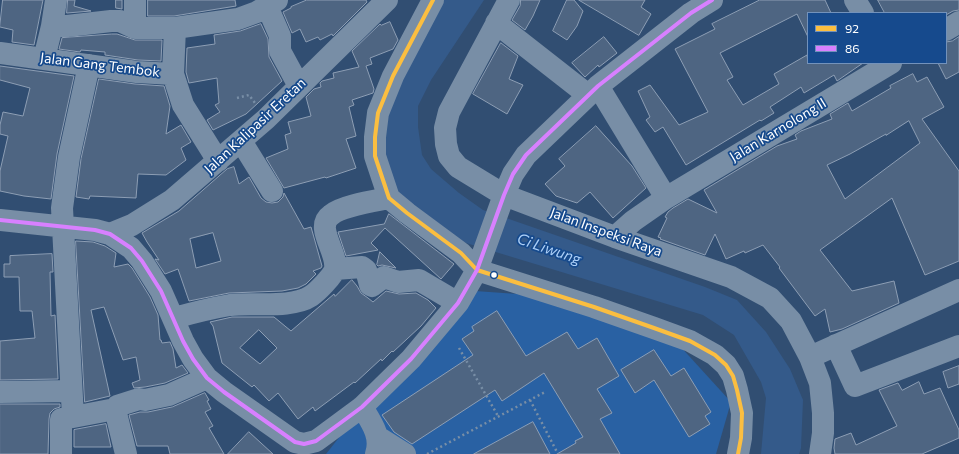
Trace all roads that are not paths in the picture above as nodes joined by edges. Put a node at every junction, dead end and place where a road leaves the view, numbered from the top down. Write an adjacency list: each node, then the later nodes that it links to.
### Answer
1 (56, 0): 13 (street)
2 (135, 0): 14 (street)
3 (433, 0): 27 (street)
4 (509, 0): 12 (street, Jalan Inspeksi Raya)
5 (712, 0): 9 (street)
6 (855, 0): 10 (street)
7 (377, 3): 22 (street, Jalan Kalipasir Eretan)
8 (264, 4): 15 (street); 22 (street)
9 (691, 7): 23 (street)
10 (862, 12)
11 (959, 22): 16 (street)
12 (496, 23): 23 (street); 29 (street, Jalan Inspeksi Raya)
13 (52, 26): 14 (street); 18 (street)
14 (135, 28): 15 (street)
15 (175, 28): 21 (street)
16 (947, 29)
17 (0, 53): 18 (street, Jalan Gang Tembok)
18 (44, 59): 20 (street, Jalan Gang Tembok)
19 (889, 64): 28 (street, Jalan Karnolong II)
20 (90, 65): 21 (street, Jalan Gang Tembok); 31 (street)
21 (173, 74): 25 (street, Jalan Gang Tembok)
22 (299, 86): 24 (street, Jalan Kalipasir Eretan)
23 (593, 90): 28 (street); 29 (street)
24 (241, 141): 25 (street, Jalan Kalipasir Eretan); 26 (street)
25 (218, 161): 32 (street, Jalan Kalipasir Eretan)
26 (272, 191)
27 (389, 198): 34 (street); 35 (street)
28 (666, 198): 33 (street, Jalan Karnolong II)
29 (502, 199): 33 (street, Jalan Inspeksi Raya); 34 (street)
30 (0, 220): 31 (street)
31 (63, 225): 32 (street); 44 (street)
32 (110, 234): 38 (street)
33 (615, 237): 41 (street, Jalan Inspeksi Raya)
34 (479, 264): 37 (street); 54 (street)
35 (335, 269): 37 (street); 38 (street)
36 (959, 290): 39 (street)
37 (458, 303): 47 (street)
38 (174, 318): 42 (street)
39 (836, 345): 41 (street); 43 (street)
40 (959, 346): 43 (street)
41 (810, 357): 46 (street, Jalan Inspeksi Raya)
42 (207, 378): 47 (street); 48 (street)
43 (855, 386): 46 (street)
44 (71, 391): 45 (street); 49 (street)
45 (0, 392)
46 (822, 395): 55 (street, Jalan Inspeksi Raya)
47 (362, 407): 50 (street)
48 (115, 408): 49 (street); 52 (street)
49 (73, 417): 51 (street)
50 (377, 445): 53 (street)
51 (61, 454)
52 (126, 454)
53 (405, 454)
54 (738, 454)
55 (820, 454)

